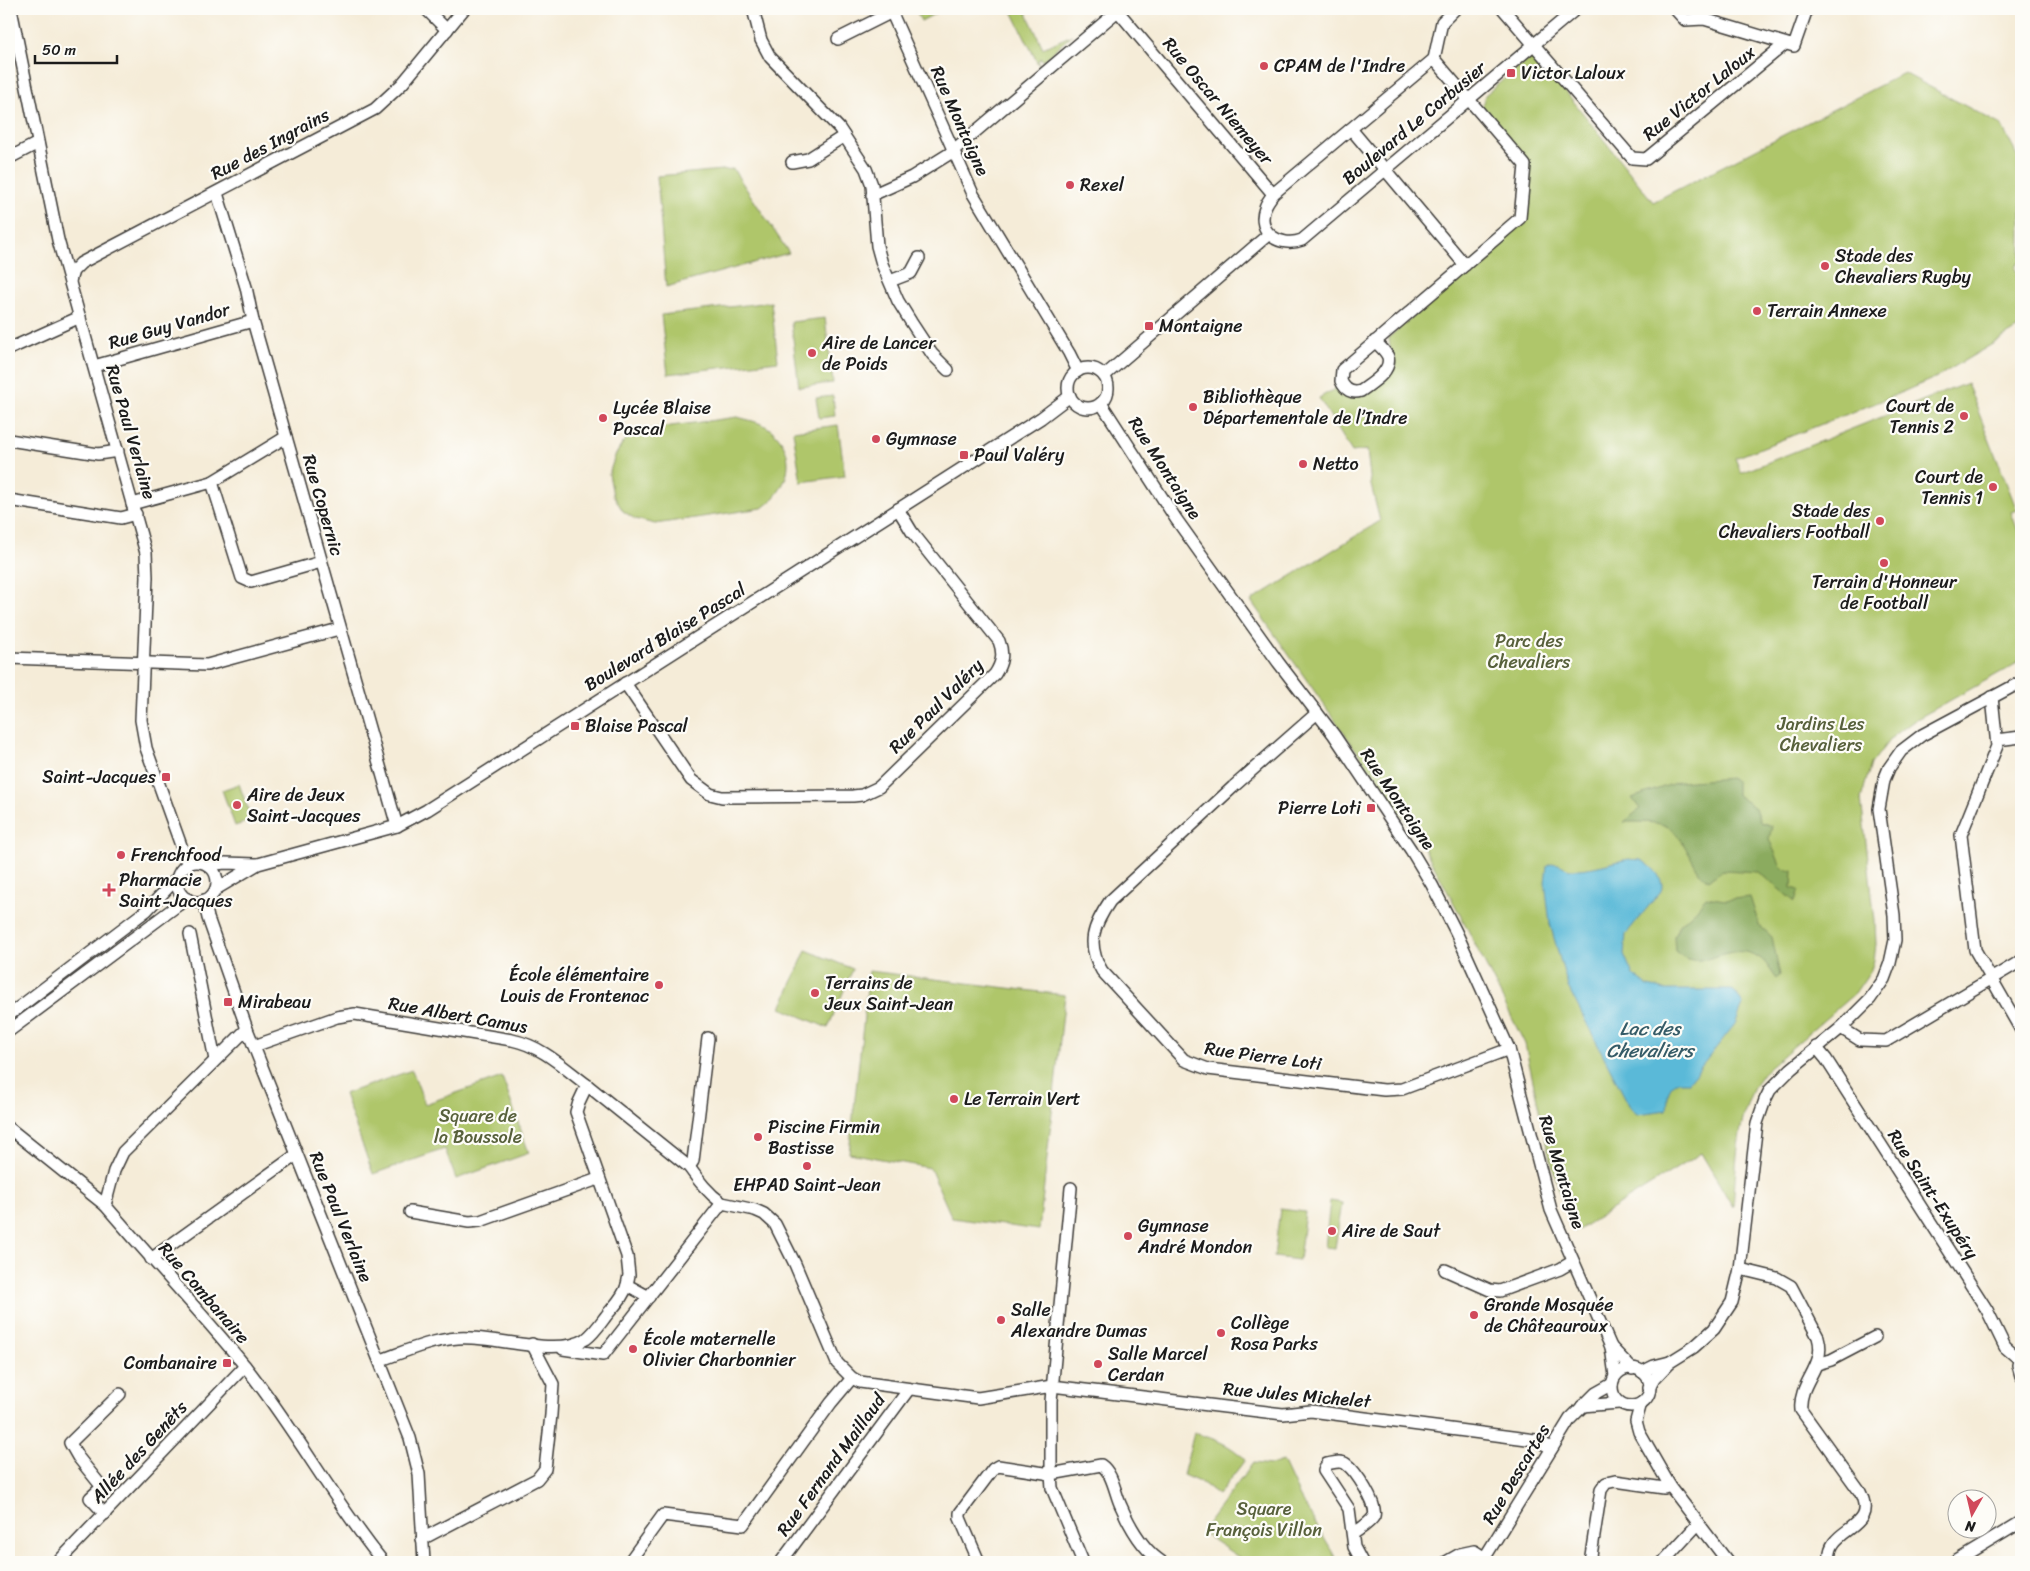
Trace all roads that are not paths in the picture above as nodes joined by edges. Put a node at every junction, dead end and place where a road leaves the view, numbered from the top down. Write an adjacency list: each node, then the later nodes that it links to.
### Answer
1 (11, 9): 20 (street, Rue Paul Verlaine)
2 (426, 9): 12 (street)
3 (464, 9): 12 (street, Rue des Ingrains)
4 (753, 9): 19 (street)
5 (1455, 9): 16 (street, Boulevard Le Corbusier)
6 (1503, 9): 14 (street, Rue Victor Laloux)
7 (1576, 9): 14 (street, Boulevard Le Corbusier)
8 (1675, 9): 15 (street, Rue Victor Laloux)
9 (1807, 9): 15 (street, Rue Victor Laloux)
10 (891, 10): 13 (street, Rue Montaigne); 21 (street, Rue Montaigne)
11 (1118, 10): 21 (street); 26 (street, Rue Oscar Niemeyer)
12 (447, 30): 25 (street, Rue des Ingrains)
13 (838, 39)
14 (1534, 44): 15 (street, Rue Victor Laloux); 17 (street, Boulevard Le Corbusier)
15 (1786, 44)
16 (1434, 60): 17 (street); 18 (street, Boulevard Le Corbusier)
17 (1468, 100): 24 (street, Boulevard Le Corbusier); 30 (street)
18 (1351, 129): 24 (street); 26 (street, Boulevard Le Corbusier)
19 (844, 136): 23 (street); 27 (street)
20 (38, 143): 22 (street); 31 (street, Rue Paul Verlaine)
21 (955, 149): 27 (street); 39 (street, Rue Montaigne)
22 (9, 158)
23 (792, 162)
24 (1385, 170): 28 (street, Boulevard Le Corbusier); 30 (street)
25 (216, 193): 31 (street, Rue des Ingrains); 34 (street, Rue Copernic)
26 (1273, 194): 28 (street, Boulevard Le Corbusier)
27 (872, 195): 32 (street)
28 (1269, 234): 40 (street)
29 (919, 258): 32 (street)
30 (1464, 265): 35 (street)
31 (70, 281): 33 (street, Rue Paul Verlaine)
32 (890, 281): 38 (street)
33 (80, 317): 36 (street); 37 (street, Rue Paul Verlaine)
34 (253, 321): 37 (street, Rue Guy Vandor); 43 (street, Rue Copernic)
35 (1375, 341): 35 (street)
36 (9, 349)
37 (94, 366): 45 (street, Rue Paul Verlaine)
38 (948, 370)
39 (1078, 371): 40 (street); 41 (street)
40 (1104, 376): 42 (street)
41 (1070, 396): 42 (street); 49 (street, Boulevard Blaise Pascal)
42 (1101, 403): 57 (street, Rue Montaigne)
43 (286, 437): 46 (street); 50 (street, Rue Copernic)
44 (9, 440): 45 (street)
45 (118, 452): 48 (street, Rue Paul Verlaine)
46 (212, 482): 48 (street); 50 (street)
47 (9, 500): 48 (street)
48 (134, 509): 53 (street, Rue Paul Verlaine)
49 (898, 509): 54 (street, Boulevard Blaise Pascal); 54 (street, Rue Paul Valéry)
50 (321, 562): 51 (street, Rue Copernic)
51 (339, 629): 53 (street); 60 (street, Rue Copernic)
52 (9, 658): 53 (street)
53 (142, 664): 61 (street, Rue Paul Verlaine)
54 (625, 682): 60 (street, Boulevard Blaise Pascal)
55 (2021, 682): 56 (street)
56 (1992, 697): 59 (street); 72 (street)
57 (1317, 713): 79 (street, Rue Montaigne); 79 (street, Rue Pierre Loti)
58 (2021, 737): 59 (street)
59 (1997, 740): 70 (street)
60 (397, 826): 62 (street, Boulevard Blaise Pascal)
61 (188, 864): 63 (street, Boulevard Blaise Pascal); 64 (street)
62 (258, 864): 63 (street, Boulevard Blaise Pascal); 65 (street, Boulevard Blaise Pascal)
63 (208, 865): 65 (street)
64 (178, 877): 66 (street); 71 (street)
65 (216, 889): 67 (street, Boulevard Blaise Pascal)
66 (188, 899): 67 (street); 75 (street)
67 (204, 900): 73 (street, Rue Paul Verlaine)
68 (190, 934): 80 (street)
69 (2021, 961): 70 (street)
70 (1993, 979): 72 (street); 74 (street)
71 (9, 1015)
72 (1841, 1028): 78 (street)
73 (247, 1029): 77 (street, Rue Paul Verlaine); 80 (street)
74 (2021, 1030)
75 (9, 1032)
76 (708, 1038): 84 (street)
77 (254, 1046): 81 (street, Rue Albert Camus); 83 (street, Rue Paul Verlaine)
78 (1816, 1047): 92 (street); 100 (street, Rue Saint-Exupéry)
79 (1509, 1049): 91 (street, Rue Montaigne)
80 (215, 1060): 88 (street)
81 (588, 1085): 84 (street); 85 (street)
82 (9, 1128): 88 (street, Rue Combanaire)
83 (296, 1155): 90 (street); 101 (street, Rue Paul Verlaine)
84 (689, 1167): 87 (street)
85 (598, 1179): 89 (street); 94 (street)
86 (1071, 1188): 109 (street)
87 (722, 1202): 95 (street); 107 (street)
88 (105, 1205): 90 (street, Rue Combanaire)
89 (410, 1212)
90 (151, 1259): 104 (street, Rue Combanaire)
91 (1572, 1262): 93 (street); 98 (street, Rue Montaigne)
92 (1740, 1269): 102 (street); 103 (street)
93 (1445, 1270)
94 (626, 1285): 95 (street); 99 (street)
95 (648, 1297): 99 (street)
96 (1875, 1337): 103 (street)
97 (532, 1344): 99 (street); 101 (street); 123 (street)
98 (1611, 1347): 105 (street, Rue Montaigne); 108 (street, Rue Montaigne)
99 (553, 1348)
100 (2020, 1357): 106 (street)
101 (381, 1360): 123 (street, Rue Paul Verlaine)
102 (1670, 1362): 105 (street); 110 (street)
103 (1817, 1364): 138 (street)
104 (245, 1366): 119 (street, Allée des Genêts); 125 (street, Rue Combanaire)
105 (1637, 1370): 108 (street); 110 (street)
106 (2021, 1376)
107 (852, 1378): 111 (street, Rue Jules Michelet); 128 (street)
108 (1614, 1380): 113 (street); 115 (street, Rue Descartes)
109 (1052, 1386): 111 (street, Rue Jules Michelet); 116 (street, Rue Jules Michelet); 117 (street)
110 (1650, 1388): 114 (street)
111 (909, 1389): 129 (street, Rue Fernand Maillaud)
112 (120, 1394): 119 (street)
113 (1619, 1402): 114 (street); 115 (street)
114 (1641, 1403): 118 (street)
115 (1582, 1406): 116 (street, Rue Descartes)
116 (1552, 1448): 124 (street, Rue Descartes)
117 (1051, 1474): 130 (street); 131 (street); 132 (street)
118 (1670, 1486): 121 (street); 135 (street)
119 (105, 1514): 126 (street, Allée des Genêts)
120 (2021, 1522): 139 (street)
121 (1698, 1524): 136 (street); 137 (street)
122 (1353, 1534): 122 (street); 133 (street)
123 (424, 1554): 127 (street)
124 (1484, 1560): 134 (street)
125 (385, 1561)
126 (58, 1562)
127 (418, 1562)
128 (629, 1562)
129 (781, 1562)
130 (979, 1562)
131 (1083, 1562)
132 (1162, 1562)
133 (1362, 1562)
134 (1446, 1562)
135 (1590, 1562)
136 (1663, 1562)
137 (1728, 1562)
138 (1830, 1562)
139 (1956, 1562)

